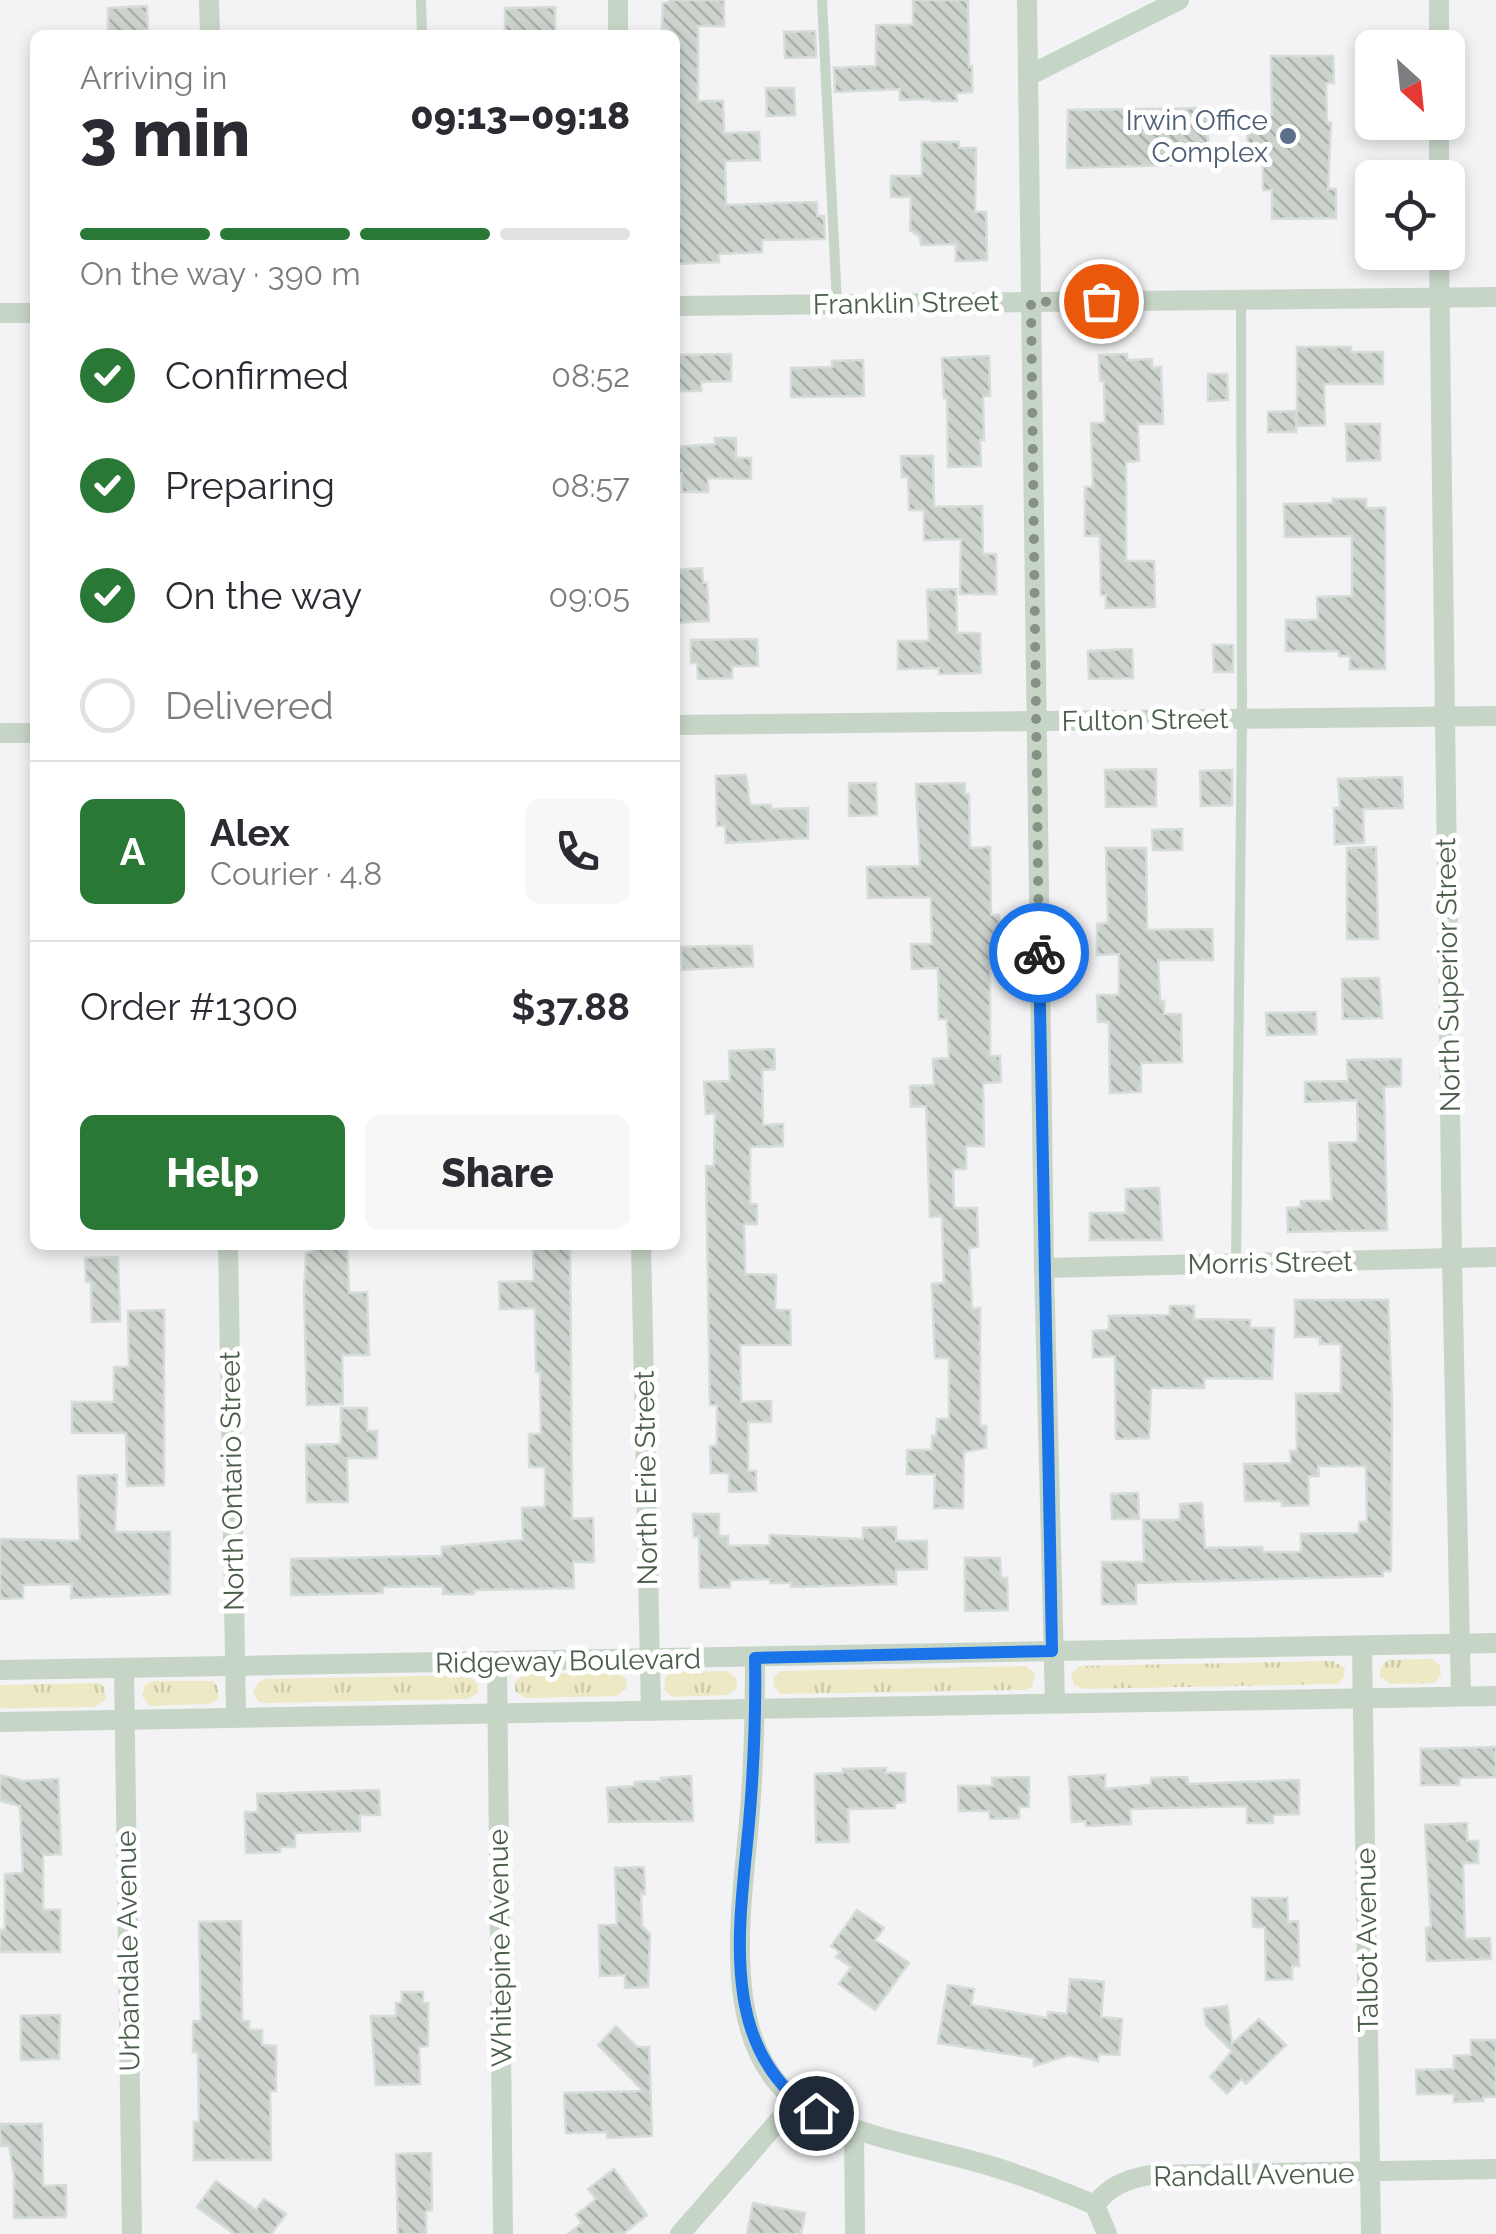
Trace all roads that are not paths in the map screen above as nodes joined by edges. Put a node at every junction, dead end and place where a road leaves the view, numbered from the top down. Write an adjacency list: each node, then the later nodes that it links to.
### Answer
1 (209, 0): 8 (street)
2 (421, 0): 9 (lane)
3 (618, 0): 10 (street)
4 (822, 0): 18 (lane)
5 (1027, 0): 12 (street)
6 (1179, 0): 12 (street)
7 (1439, 0): 11 (street)
8 (210, 30)
9 (422, 30)
10 (618, 30)
11 (1439, 30)
12 (1028, 76): 17 (street)
13 (1439, 270): 14 (street, North Superior Street)
14 (1439, 297): 15 (street, Franklin Street); 16 (street, Franklin Street); 23 (street, North Superior Street)
15 (1496, 297)
16 (1241, 300): 17 (street, Franklin Street); 24 (lane)
17 (1031, 302): 18 (street, Franklin Street); 25 (street)
18 (837, 304): 19 (street, Franklin Street)
19 (680, 306)
20 (30, 313): 21 (street)
21 (0, 314)
22 (1496, 716): 23 (street, Fulton Street)
23 (1444, 717): 24 (street, Fulton Street); 32 (street, North Superior Street)
24 (1242, 719): 25 (street, Fulton Street); 33 (lane)
25 (1036, 721): 26 (street, Fulton Street); 34 (street)
26 (680, 726)
27 (30, 732): 28 (street)
28 (0, 733)
29 (228, 1250): 42 (street, North Ontario Street)
30 (640, 1250): 40 (street, North Erie Street)
31 (1496, 1257): 32 (street, Morris Street)
32 (1452, 1259): 33 (street, Morris Street); 36 (street, North Superior Street)
33 (1236, 1264): 34 (street, Morris Street)
34 (1044, 1268): 38 (street)
35 (1496, 1643): 36 (street, Ridgeway Boulevard)
36 (1459, 1644): 37 (street, Ridgeway Boulevard); 45 (street, North Superior Street)
37 (1362, 1646): 38 (street, Ridgeway Boulevard); 47 (street, Talbot Avenue)
38 (1052, 1651): 39 (street, Ridgeway Boulevard); 48 (street)
39 (755, 1658): 40 (street, Ridgeway Boulevard); 49 (street)
40 (651, 1660): 41 (street, Ridgeway Boulevard); 50 (street, North Erie Street)
41 (498, 1662): 42 (street, Ridgeway Boulevard); 51 (street, Whitepine Avenue)
42 (236, 1666): 43 (street, Ridgeway Boulevard); 52 (street, North Ontario Street)
43 (124, 1668): 44 (street, Ridgeway Boulevard); 53 (street, Urbandale Avenue)
44 (0, 1670)
45 (1461, 1696): 46 (street, Ridgeway Boulevard); 47 (street, Ridgeway Boulevard)
46 (1496, 1696)
47 (1364, 1698): 48 (street, Ridgeway Boulevard); 58 (street, Talbot Avenue)
48 (1055, 1703): 49 (street, Ridgeway Boulevard)
49 (756, 1708): 50 (street, Ridgeway Boulevard); 55 (street)
50 (651, 1710): 51 (street, Ridgeway Boulevard)
51 (498, 1715): 52 (street, Ridgeway Boulevard); 61 (street, Whitepine Avenue)
52 (236, 1717): 53 (street, Ridgeway Boulevard)
53 (125, 1720): 54 (street, Ridgeway Boulevard); 60 (street, Urbandale Avenue)
54 (0, 1722)
55 (796, 2101): 56 (street); 62 (street)
56 (854, 2130): 59 (street); 63 (street)
57 (1496, 2169): 58 (street, Randall Avenue)
58 (1371, 2172): 59 (street, Randall Avenue); 65 (street, Talbot Avenue)
59 (1095, 2205): 64 (street)
60 (132, 2234)
61 (504, 2234)
62 (680, 2234)
63 (855, 2234)
64 (1106, 2234)
65 (1372, 2234)

